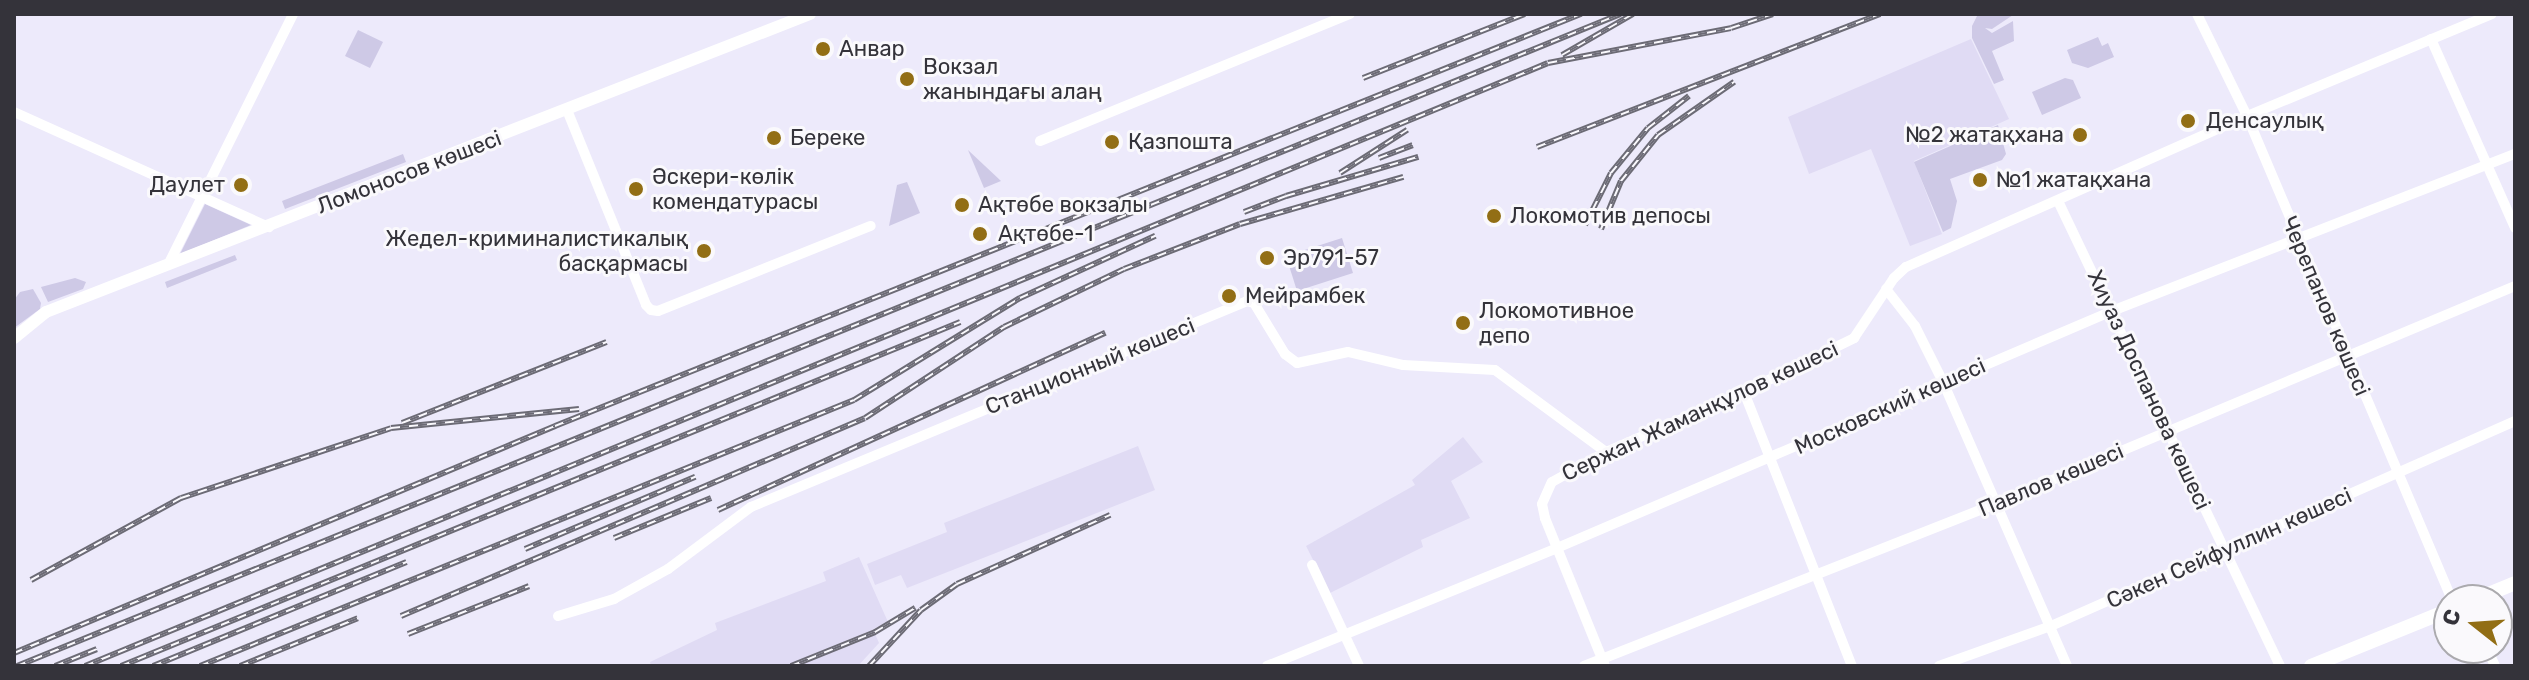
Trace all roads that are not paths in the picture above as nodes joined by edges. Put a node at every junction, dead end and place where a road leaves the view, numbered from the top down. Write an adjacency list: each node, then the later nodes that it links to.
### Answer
1 (293, 14): 13 (street)
2 (810, 14): 7 (street, Ломоносов көшесі)
3 (1350, 14): 10 (street)
4 (2197, 14): 9 (street, Черепанов көшесі)
5 (2492, 14): 6 (street, Сержан Жаманқұлов көшесі)
6 (2431, 39): 9 (street, Сержан Жаманқұлов көшесі); 12 (street)
7 (567, 110): 15 (street); 16 (street, Ломоносов көшесі)
8 (14, 112): 13 (street)
9 (2247, 116): 14 (street, Сержан Жаманқұлов көшесі); 18 (street, Черепанов көшесі)
10 (1040, 141)
11 (2515, 154): 12 (street, Московский көшесі)
12 (2487, 166): 17 (street); 18 (street, Московский көшесі)
13 (202, 197): 16 (street); 19 (street)
14 (2058, 201): 21 (street, Сержан Жаманқұлов көшесі); 22 (street, Хиуаз Доспанова көшесі)
15 (871, 226)
16 (269, 227): 19 (street, Ломоносов көшесі)
17 (2515, 228)
18 (2297, 237): 22 (street, Московский көшесі); 24 (street, Черепанов көшесі)
19 (169, 263): 23 (street, Ломоносов көшесі)
20 (2515, 286): 24 (street, Павлов көшесі)
21 (1886, 289): 25 (street); 26 (street, Сержан Жаманқұлов көшесі)
22 (2112, 311): 25 (street, Московский көшесі); 28 (street, Хиуаз Доспанова көшесі)
23 (14, 338)
24 (2348, 355): 28 (street, Павлов көшесі); 31 (street, Черепанов көшесі)
25 (1943, 382): 30 (street, Московский көшесі); 32 (street)
26 (1744, 392): 29 (street, Сержан Жаманқұлов көшесі); 30 (street)
27 (2515, 421): 31 (street, Сәкен Сейфуллин көшесі)
28 (2169, 430): 32 (street, Павлов көшесі); 34 (street, Хиуаз Доспанова көшесі)
29 (1606, 452): 33 (street, Сержан Жаманқұлов көшесі); 38 (street, Станционный көшесі)
30 (1771, 458): 33 (street, Московский көшесі); 36 (street)
31 (2397, 473): 34 (street, Сәкен Сейфуллин көшесі); 37 (street, Черепанов көшесі)
32 (1997, 503): 36 (street, Павлов көшесі); 40 (street)
33 (1557, 548): 41 (street, Московский көшесі); 42 (street)
34 (2224, 552): 40 (street, Сәкен Сейфуллин көшесі); 49 (street, Хиуаз Доспанова көшесі)
35 (1312, 565): 41 (street)
36 (1816, 574): 42 (street, Павлов көшесі); 46 (street)
37 (2445, 584)
38 (558, 616)
39 (2433, 616): 50 (main road)
40 (2051, 626): 47 (street, Сәкен Сейфуллин көшесі); 48 (street)
41 (1345, 635): 43 (street, Московский көшесі); 44 (street)
42 (1604, 662): 45 (street, Павлов көшесі)
43 (1267, 666)
44 (1359, 666)
45 (1584, 666)
46 (1852, 666)
47 (1939, 666)
48 (2067, 666)
49 (2280, 666)
50 (2311, 666)

